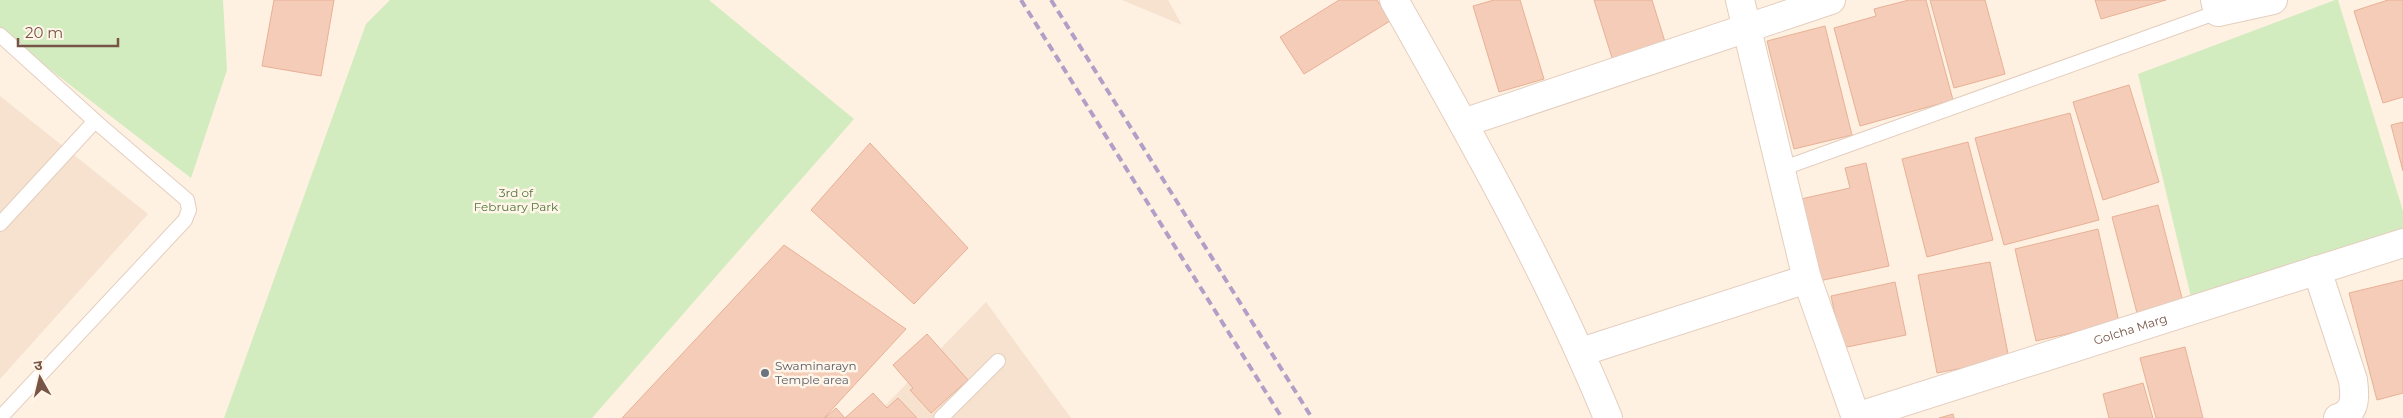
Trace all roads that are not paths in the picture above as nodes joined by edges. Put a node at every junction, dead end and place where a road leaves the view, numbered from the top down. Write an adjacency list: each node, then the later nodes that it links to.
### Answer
1 (1394, 0): 9 (street)
2 (1740, 0): 6 (street)
3 (1831, 0): 6 (street)
4 (2273, 0): 5 (street)
5 (2216, 6): 10 (lane)
6 (1747, 26): 9 (street); 10 (street)
7 (0, 34): 8 (lane)
8 (95, 121): 11 (lane); 17 (lane)
9 (1463, 123): 15 (street)
10 (1781, 169): 14 (street)
11 (0, 224)
12 (2403, 243): 13 (street, Golcha Marg)
13 (2317, 270): 20 (street, Golcha Marg); 21 (street)
14 (1807, 279): 15 (street); 20 (street)
15 (1581, 352): 19 (street)
16 (998, 360): 18 (lane)
17 (0, 418)
18 (941, 418)
19 (1608, 418)
20 (1856, 418)
21 (2338, 418)

